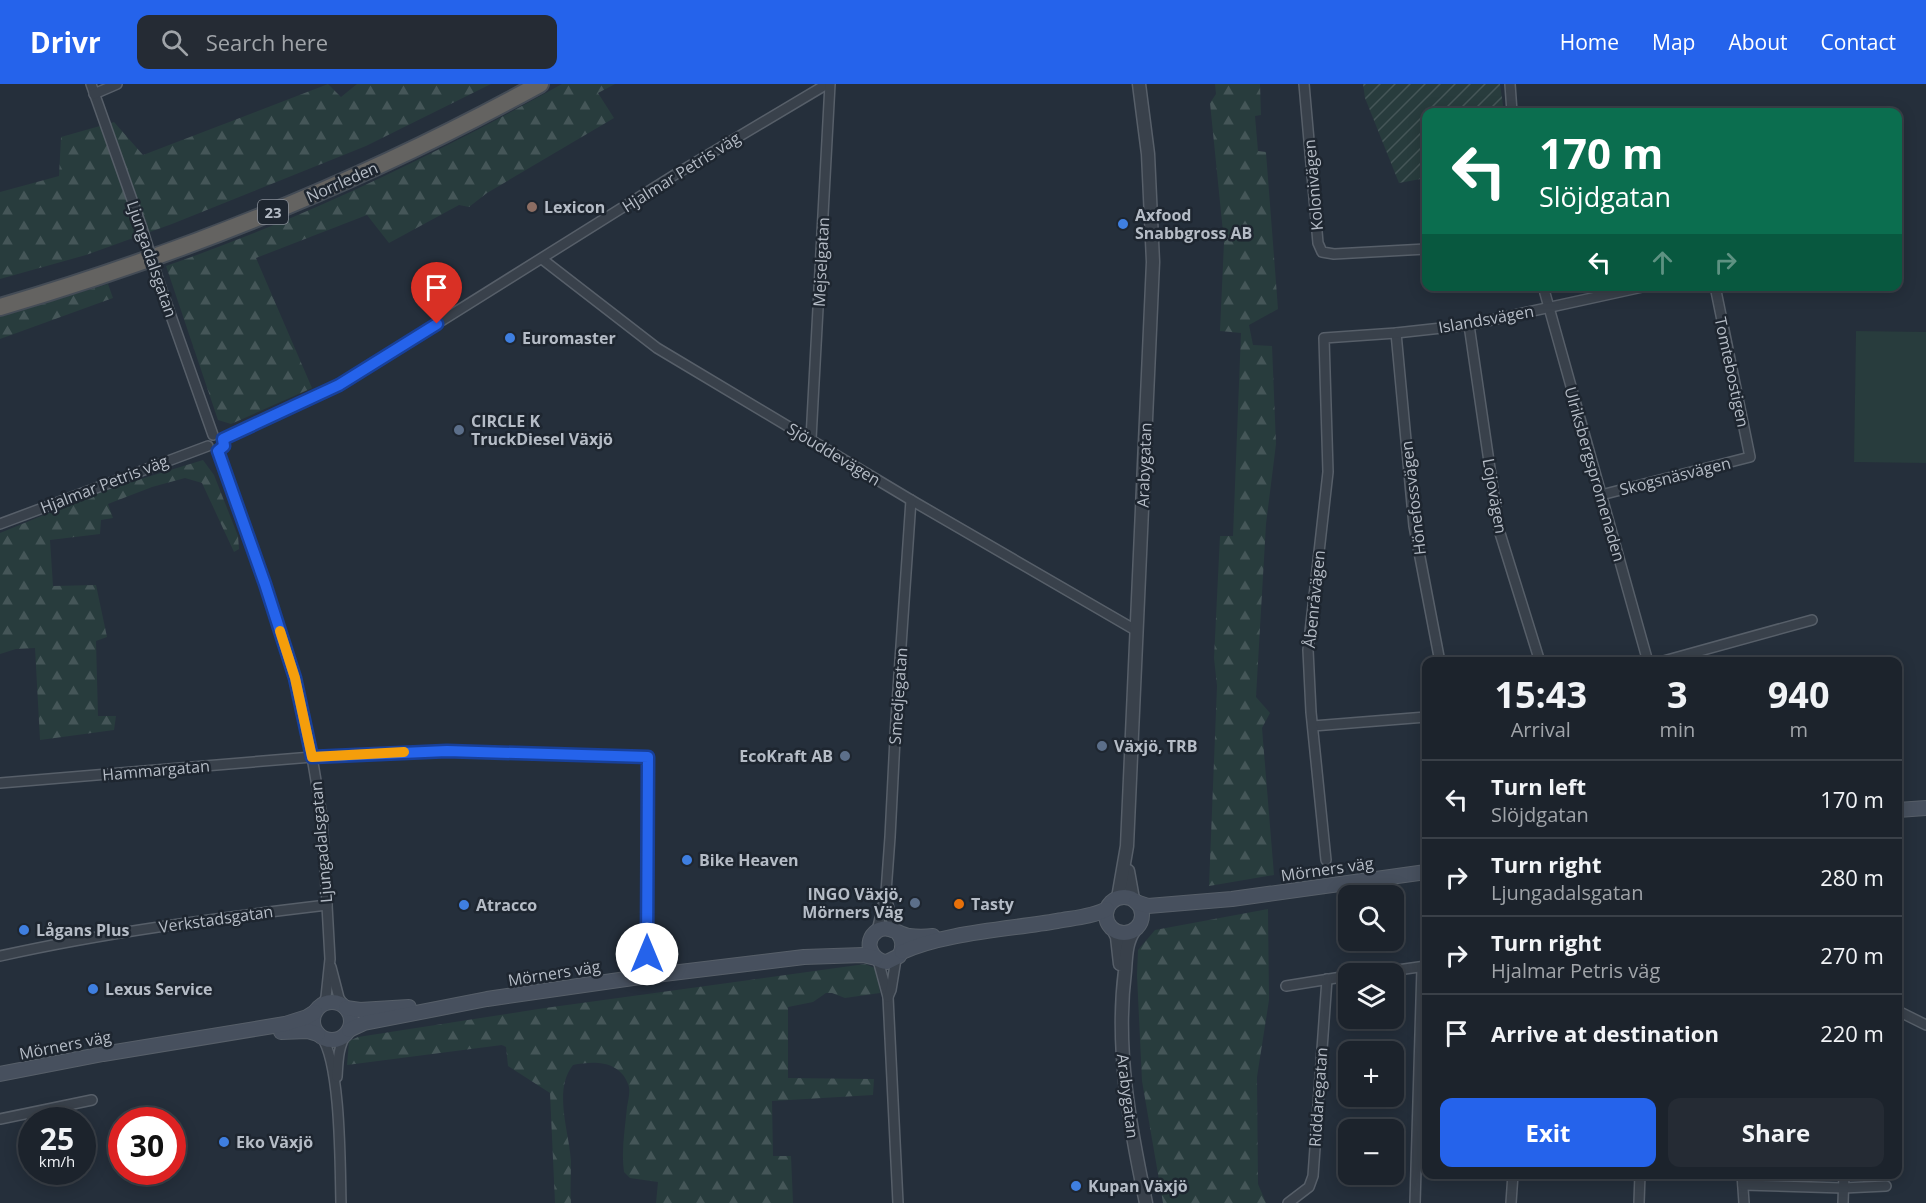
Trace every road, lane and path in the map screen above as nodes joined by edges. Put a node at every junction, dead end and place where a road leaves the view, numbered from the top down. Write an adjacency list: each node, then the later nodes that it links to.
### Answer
1 (90, 84): 9 (street, Ljungadalsgatan)
2 (117, 84): 9 (street)
3 (524, 84): 16 (highway, Norrleden / 23)
4 (540, 84): 17 (highway, Norrleden / 23)
5 (828, 84): 12 (street, Hjalmar Petris väg); 24 (street, Mejselgatan)
6 (1139, 84): 32 (street, Arabygatan)
7 (1304, 84): 11 (street, Kolonivägen)
8 (1509, 84): 10 (street)
9 (94, 94): 22 (street, Ljungadalsgatan, bridge)
10 (1512, 108)
11 (1422, 249)
12 (542, 260): 23 (street, Hjalmar Petris väg); 24 (street, Sjöuddevägen)
13 (1544, 291): 18 (street, Ulriksbergspromenaden)
14 (1625, 291): 18 (street, Islandsvägen)
15 (1716, 291): 27 (street, Tomtebostigen)
16 (0, 299)
17 (0, 307)
18 (1549, 308): 19 (street, Islandsvägen); 28 (street, Ulriksbergspromenaden)
19 (1469, 325): 20 (street, Islandsvägen); 34 (street, Lojovägen)
20 (1396, 333): 21 (street, Islandsvägen); 33 (street, Hönefossvägen)
21 (1324, 338): 38 (street, Åbenråvägen)
22 (213, 435): 23 (street); 25 (street)
23 (223, 439): 26 (street)
24 (811, 439): 29 (street, Sjöuddevägen)
25 (208, 446): 26 (street); 30 (street, Hjalmar Petris väg)
26 (218, 451): 39 (street, Ljungadalsgatan)
27 (1750, 457): 28 (street, Skogsnäsvägen)
28 (1601, 495): 35 (street, Ulriksbergspromenaden)
29 (911, 500): 32 (street, Sjöuddevägen); 46 (street, Smedjegatan)
30 (0, 524)
31 (1812, 620): 36 (street)
32 (1137, 632): 43 (street, Arabygatan)
33 (1439, 657)
34 (1538, 657)
35 (1647, 657)
36 (1678, 657)
37 (1422, 717): 38 (street)
38 (1313, 726): 44 (street, Åbenråvägen)
39 (312, 757): 40 (street, Hammargatan); 50 (street, Ljungadalsgatan); 65 (street, Hammargatan)
40 (0, 783)
41 (1926, 806): 42 (main road)
42 (1902, 810)
43 (1127, 846): 47 (street, Arabygatan); 49 (street, Arabygatan)
44 (1326, 860)
45 (1422, 873): 48 (main road, Mörners väg)
46 (886, 892): 55 (street, Smedjegatan); 56 (street, Smedjegatan)
47 (1118, 898): 49 (main road); 51 (main road)
48 (1232, 899): 49 (main road, Mörners väg); 52 (main road, Mörners väg)
49 (1135, 900): 52 (main road)
50 (327, 905): 58 (street, Verkstadsgatan); 61 (street, Ljungadalsgatan)
51 (1107, 909): 53 (main road); 54 (main road)
52 (1138, 926): 54 (main road); 69 (street, Arabygatan)
53 (1015, 929): 54 (main road); 57 (main road)
54 (1112, 930): 69 (street, Arabygatan)
55 (895, 931): 56 (main road); 57 (main road); 59 (main road)
56 (874, 934): 60 (main road, Mörners väg); 62 (main road)
57 (960, 936): 59 (main road)
58 (0, 956)
59 (899, 956): 62 (main road); 70 (street)
60 (804, 957): 62 (main road, Mörners väg); 65 (main road, Mörners väg)
61 (330, 959): 72 (street, Ljungadalsgatan); 73 (street, Ljungadalsgatan)
62 (877, 959): 70 (street)
63 (1422, 967): 64 (street)
64 (1404, 970)
65 (646, 976): 71 (main road, Mörners väg)
66 (1338, 977): 67 (street)
67 (1326, 979): 68 (street); 94 (street, Riddaregatan)
68 (1286, 986)
69 (1123, 989): 93 (street, Arabygatan)
70 (888, 997): 92 (street)
71 (487, 999): 72 (main road, Mörners väg); 77 (main road, Mörners väg)
72 (345, 1007): 73 (main road); 77 (main road)
73 (319, 1008): 78 (main road); 79 (main road, Mörners väg)
74 (1902, 1013): 76 (street)
75 (1422, 1019): 95 (street)
76 (1926, 1025)
77 (348, 1031): 78 (main road); 81 (street)
78 (319, 1035): 79 (main road, Mörners väg); 81 (street)
79 (207, 1038): 80 (main road, Mörners väg)
80 (0, 1074)
81 (336, 1088): 91 (street)
82 (92, 1100): 83 (street)
83 (0, 1119)
84 (1513, 1179): 96 (street)
85 (1640, 1179): 97 (street)
86 (1742, 1179): 88 (street)
87 (1844, 1179): 90 (street)
88 (1743, 1185): 90 (street); 98 (street)
89 (1886, 1186): 90 (street)
90 (1843, 1188): 99 (street)
91 (341, 1203)
92 (898, 1203)
93 (1146, 1203)
94 (1288, 1203)
95 (1415, 1203)
96 (1511, 1203)
97 (1639, 1203)
98 (1744, 1203)
99 (1843, 1203)

